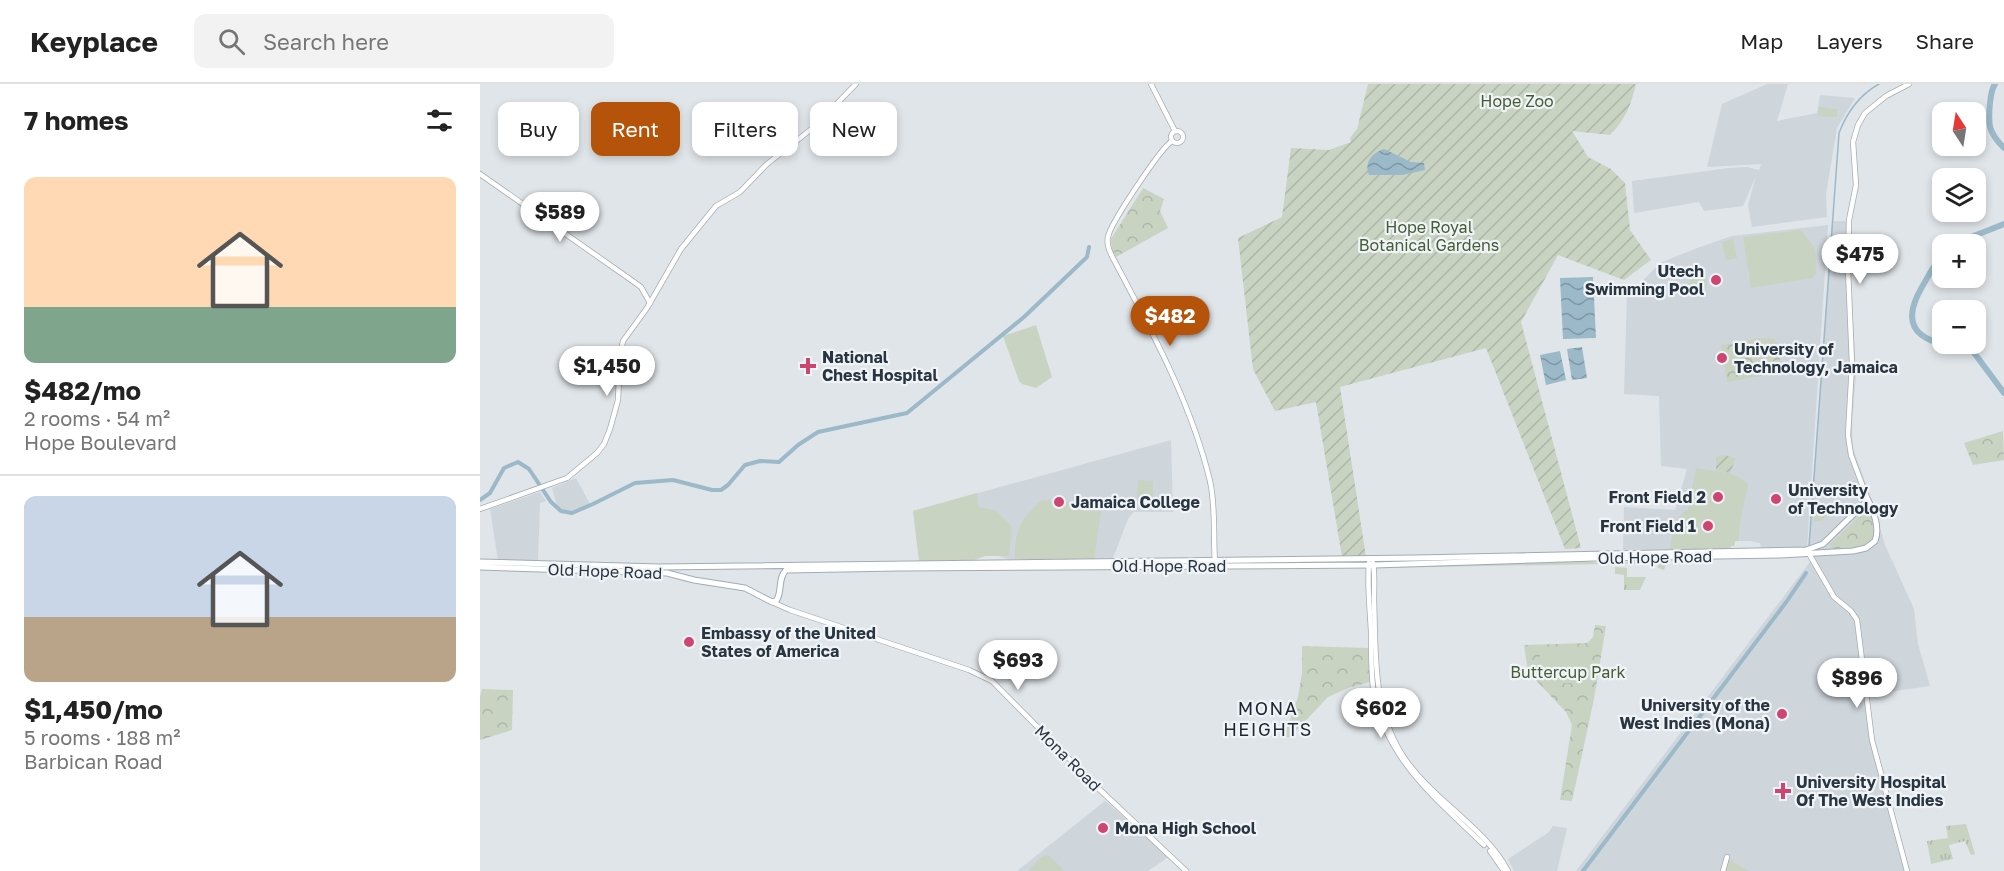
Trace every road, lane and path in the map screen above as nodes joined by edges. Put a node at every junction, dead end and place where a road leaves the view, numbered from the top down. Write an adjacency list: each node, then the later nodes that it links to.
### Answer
1 (856, 84): 8 (street)
2 (1151, 84): 4 (street)
3 (1909, 84): 10 (street)
4 (1175, 131): 5 (street); 5 (street)
5 (1172, 141): 17 (street)
6 (480, 174): 7 (street)
7 (641, 287): 8 (street); 9 (street)
8 (658, 287): 9 (street)
9 (650, 303): 11 (street)
10 (1868, 500): 12 (main road, Old Hope Road); 14 (main road, Old Hope Road)
11 (480, 509)
12 (1828, 540): 13 (main road, Old Hope Road); 14 (main road)
13 (1808, 552): 14 (main road, Old Hope Road); 15 (main road, Old Hope Road); 18 (main road, Old Hope Road); 31 (street)
14 (1836, 552)
15 (1371, 558): 17 (main road, Old Hope Road); 18 (street)
16 (480, 562): 19 (main road, Old Hope Road)
17 (1215, 563): 18 (main road, Old Hope Road); 20 (main road, Old Hope Road); 22 (main road, Old Hope Road)
18 (1371, 565): 29 (street)
19 (687, 566): 20 (main road, Old Hope Road); 23 (main road)
20 (766, 566): 22 (main road)
21 (480, 567): 23 (main road, Old Hope Road)
22 (781, 577): 24 (main road)
23 (689, 579): 25 (main road, Old Hope Road)
24 (780, 594): 25 (main road); 26 (street)
25 (772, 602): 26 (street, Mona Road)
26 (790, 610): 28 (street, Mona Road)
27 (1727, 857): 30 (street)
28 (1186, 871)
29 (1506, 871)
30 (1723, 871)
31 (1907, 871)

